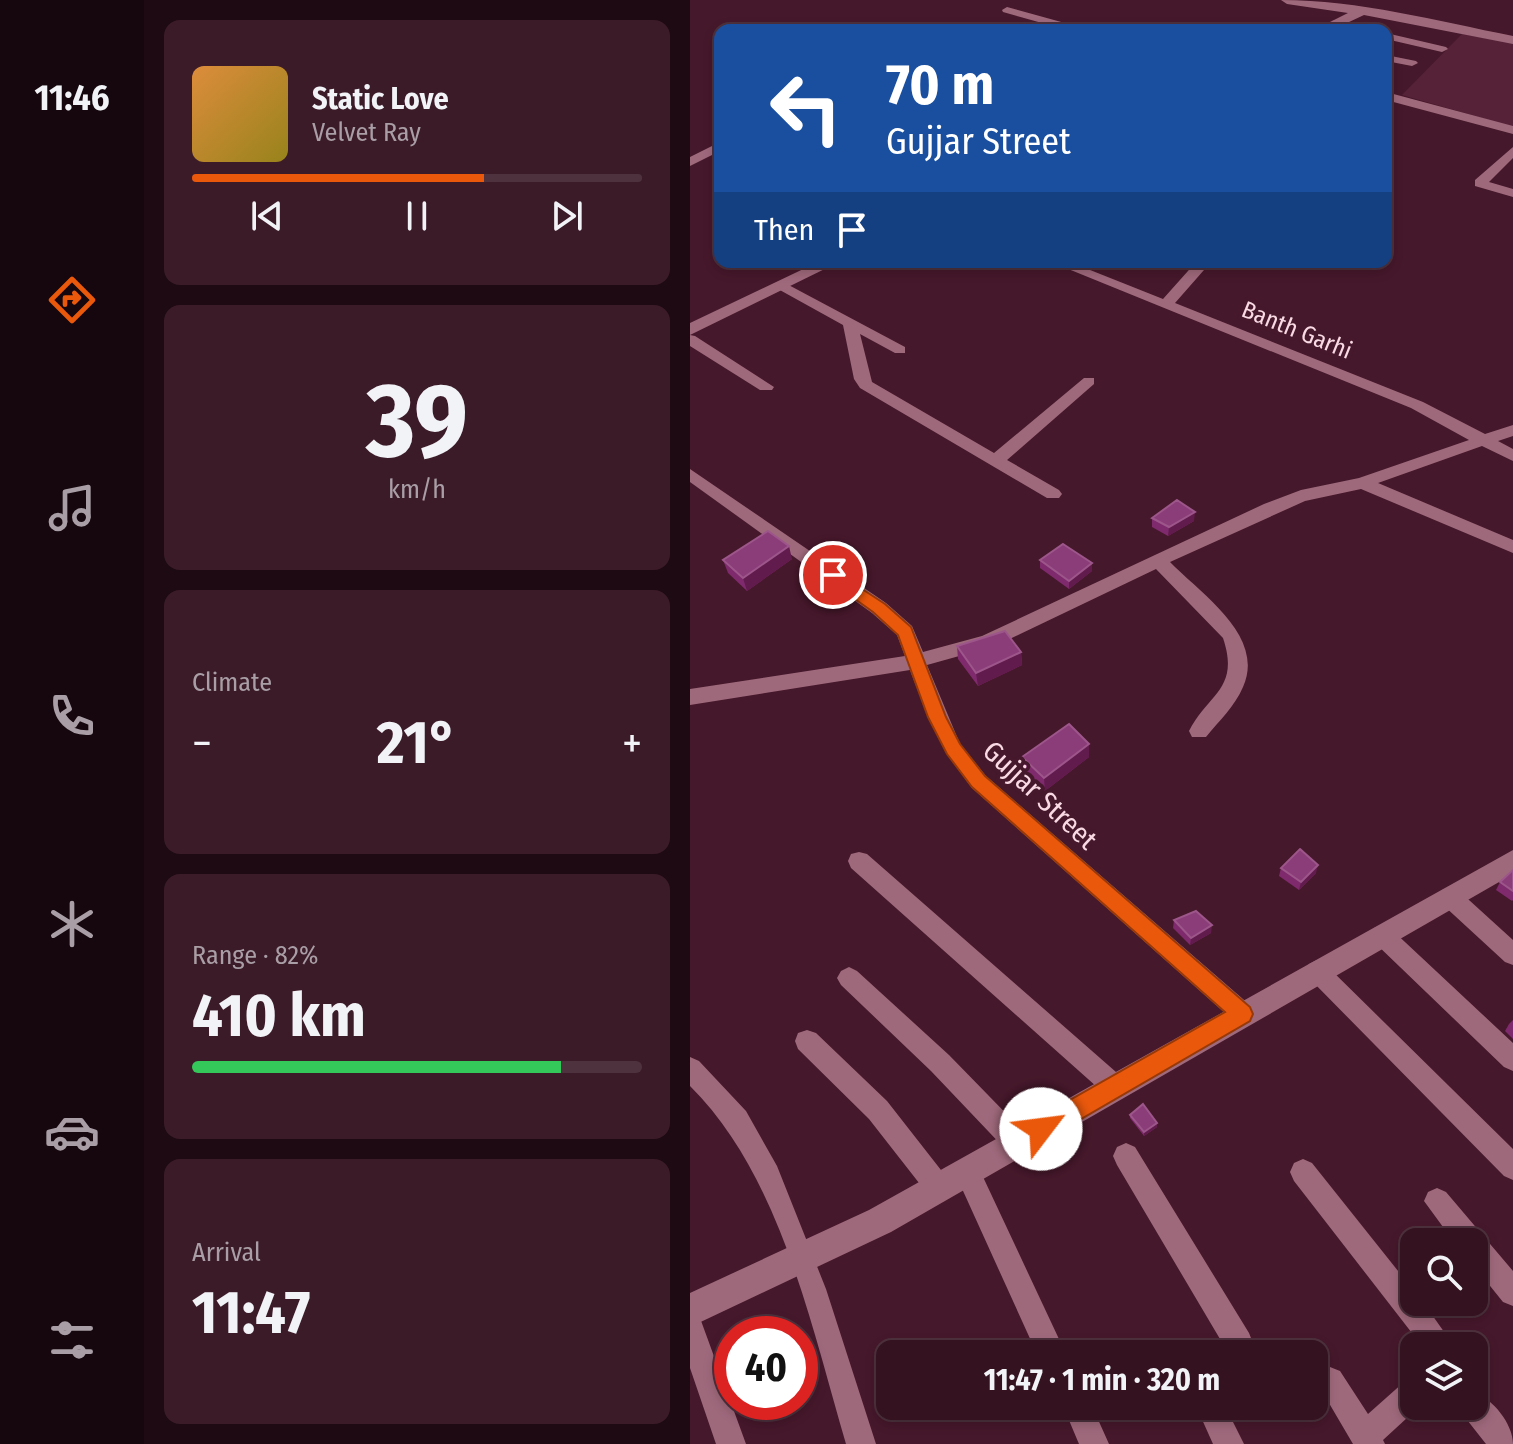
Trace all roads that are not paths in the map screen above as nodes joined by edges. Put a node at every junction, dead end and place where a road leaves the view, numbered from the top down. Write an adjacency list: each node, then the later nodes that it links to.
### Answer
1 (1287, 0): 4 (street)
2 (1389, 0): 4 (street)
3 (1007, 10): 6 (street)
4 (1361, 11): 5 (street); 9 (street)
5 (1336, 23): 7 (street)
6 (1057, 24)
7 (1340, 24)
8 (1392, 37): 10 (street)
9 (1513, 40)
10 (1442, 49)
11 (1392, 59): 12 (street)
12 (1412, 63)
13 (1392, 98): 14 (street)
14 (1513, 130)
15 (714, 149): 17 (street)
16 (1513, 151): 19 (street)
17 (694, 160): 18 (street)
18 (714, 165)
19 (1513, 193)
20 (819, 268): 23 (street)
21 (1073, 268): 24 (street, Banth Garhi)
22 (1199, 268): 24 (street)
23 (783, 286): 25 (street); 26 (street)
24 (1166, 304): 32 (street, Banth Garhi)
25 (850, 322): 28 (street); 34 (street)
26 (690, 330)
27 (690, 339): 30 (street)
28 (900, 350)
29 (1089, 381): 34 (street)
30 (766, 387)
31 (1513, 430): 32 (street)
32 (1483, 440): 33 (street, Banth Garhi); 36 (street)
33 (1513, 456)
34 (995, 461): 37 (street)
35 (690, 474): 40 (street, Gujjar Street)
36 (1362, 483): 38 (street); 39 (street)
37 (1053, 494)
38 (1513, 547)
39 (1158, 561): 40 (street); 42 (street)
40 (914, 662): 41 (street); 50 (street, Gujjar Street)
41 (690, 697)
42 (1199, 731)
43 (859, 861): 54 (street)
44 (1513, 861): 45 (street)
45 (1450, 897): 46 (street); 47 (street)
46 (1382, 935): 48 (street); 52 (street)
47 (1513, 955)
48 (1317, 971): 50 (street); 57 (street)
49 (849, 978): 55 (street)
50 (1243, 1014): 54 (street)
51 (807, 1041): 60 (street)
52 (1513, 1059)
53 (690, 1069): 63 (street)
54 (1115, 1087): 55 (street)
55 (1017, 1143): 58 (street)
56 (1126, 1156): 70 (street)
57 (1513, 1167)
58 (967, 1171): 60 (street); 69 (street)
59 (1303, 1172): 68 (street)
60 (939, 1188): 63 (street)
61 (1437, 1201): 62 (street)
62 (1460, 1228)
63 (802, 1257): 66 (street); 78 (street)
64 (1488, 1262): 65 (street)
65 (1513, 1292)
66 (690, 1310)
67 (690, 1328): 77 (street)
68 (1429, 1332)
69 (1045, 1340)
70 (1237, 1340)
71 (1330, 1381): 76 (street)
72 (1400, 1407): 76 (street)
73 (1083, 1420): 79 (street)
74 (1217, 1420): 80 (street)
75 (1485, 1420): 81 (street)
76 (1368, 1440)
77 (731, 1444)
78 (861, 1444)
79 (1094, 1444)
80 (1229, 1444)
81 (1505, 1444)

